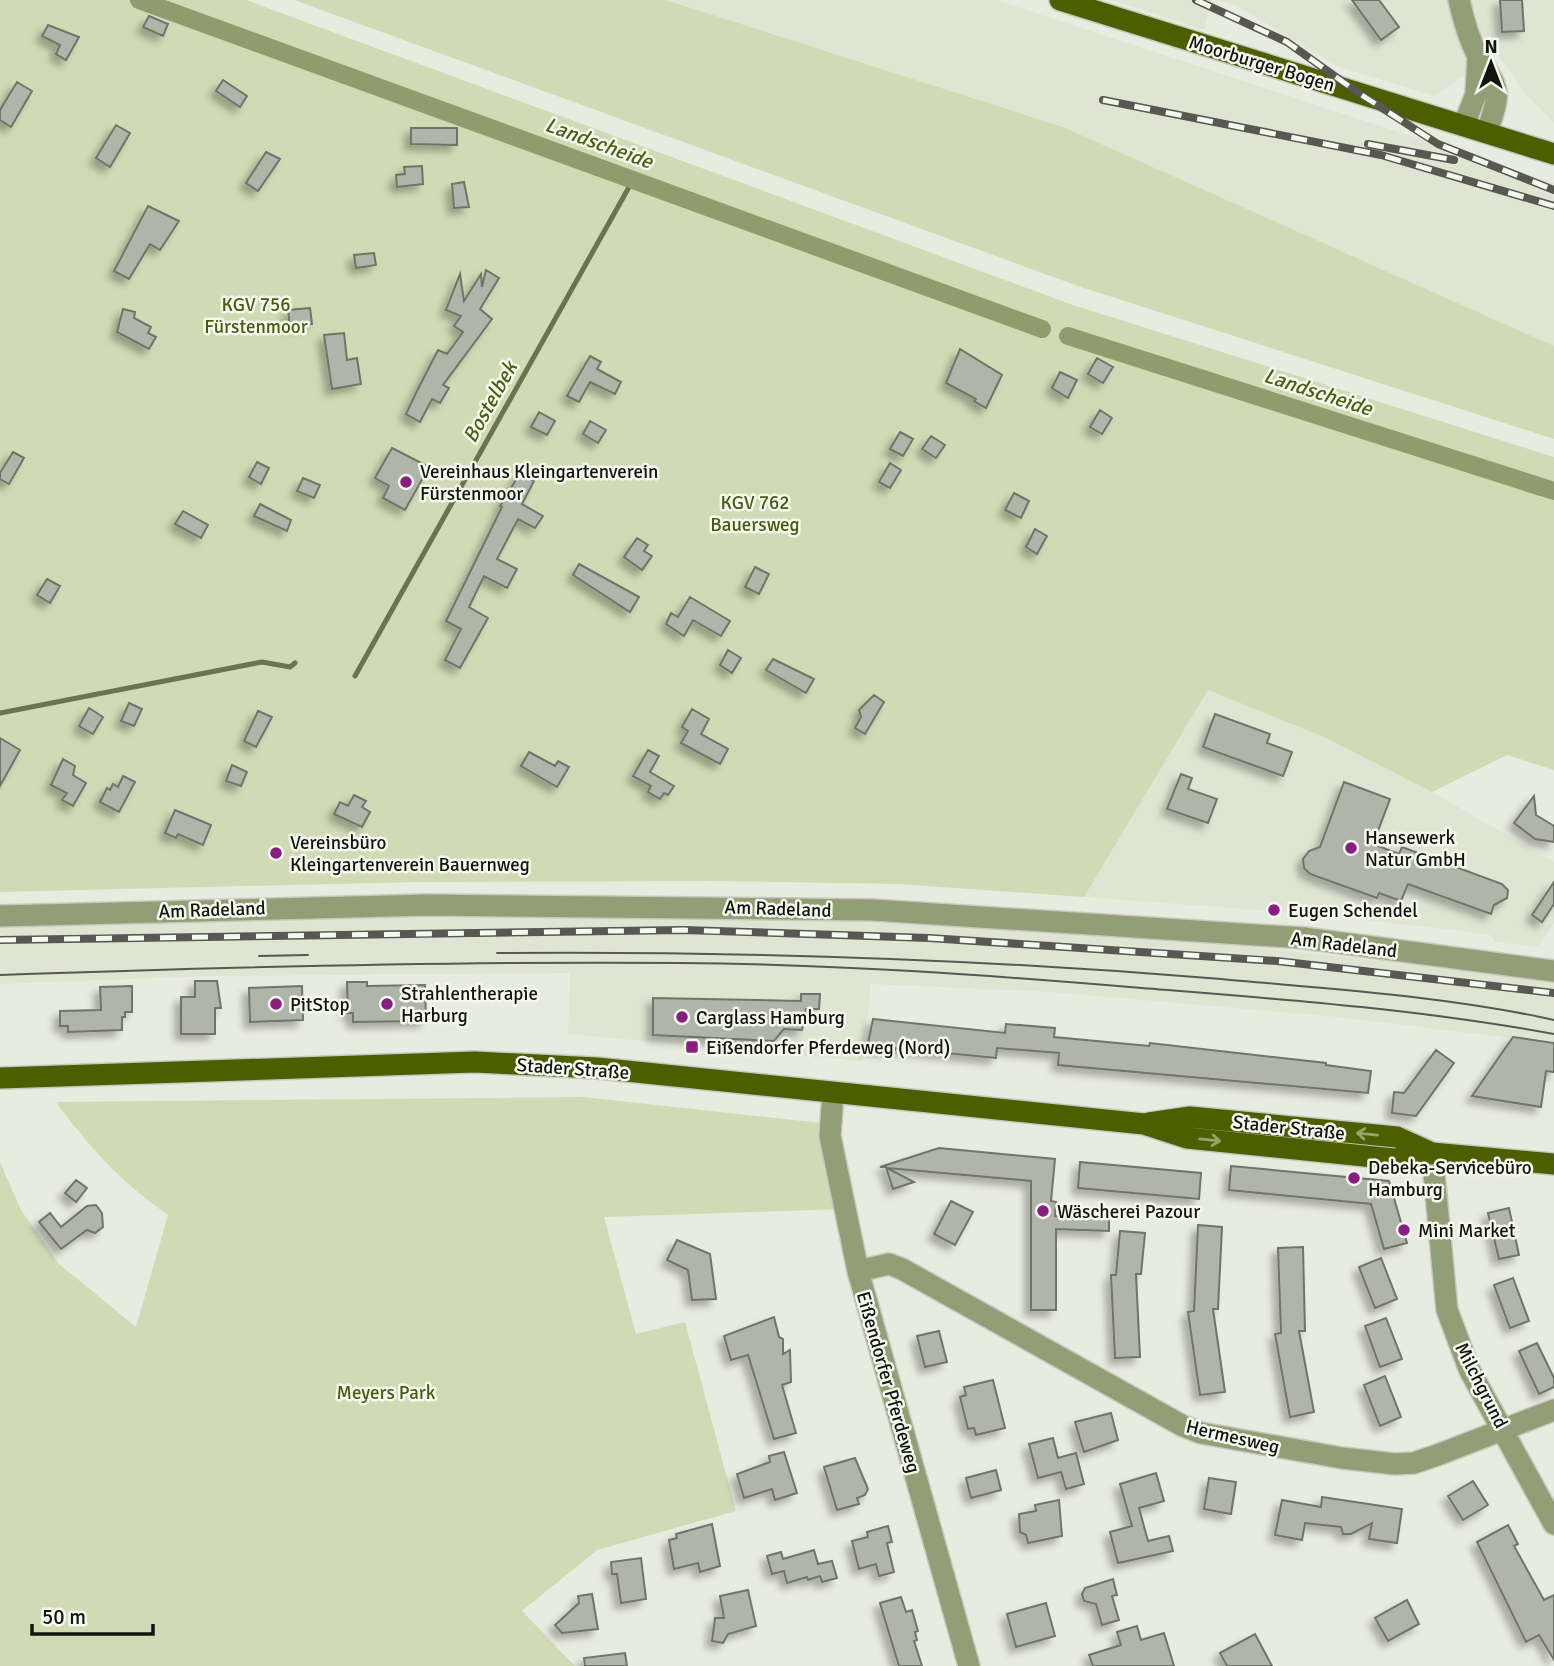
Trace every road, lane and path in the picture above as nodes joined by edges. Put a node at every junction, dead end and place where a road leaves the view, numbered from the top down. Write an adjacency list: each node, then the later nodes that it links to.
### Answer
1 (1060, 0): 4 (main road, Moorburger Bogen)
2 (1460, 0): 3 (street)
3 (1478, 55): 4 (street); 5 (street)
4 (1464, 125): 5 (main road, Moorburger Bogen)
5 (1487, 131): 6 (main road, Moorburger Bogen)
6 (1554, 154)
7 (0, 916): 8 (street, Am Radeland)
8 (1554, 971)
9 (0, 1078): 10 (main road, Stader Straße)
10 (833, 1094): 11 (main road, Stader Straße); 13 (street, Eißendorfer Pferdeweg)
11 (1432, 1153): 12 (main road, Stader Straße); 15 (street, Milchgrund)
12 (1554, 1164)
13 (858, 1271): 15 (street, Hermesweg); 17 (street, Eißendorfer Pferdeweg)
14 (1554, 1410): 15 (street, Hermesweg)
15 (1503, 1429): 16 (street, Milchgrund)
16 (1554, 1524)
17 (969, 1666)

